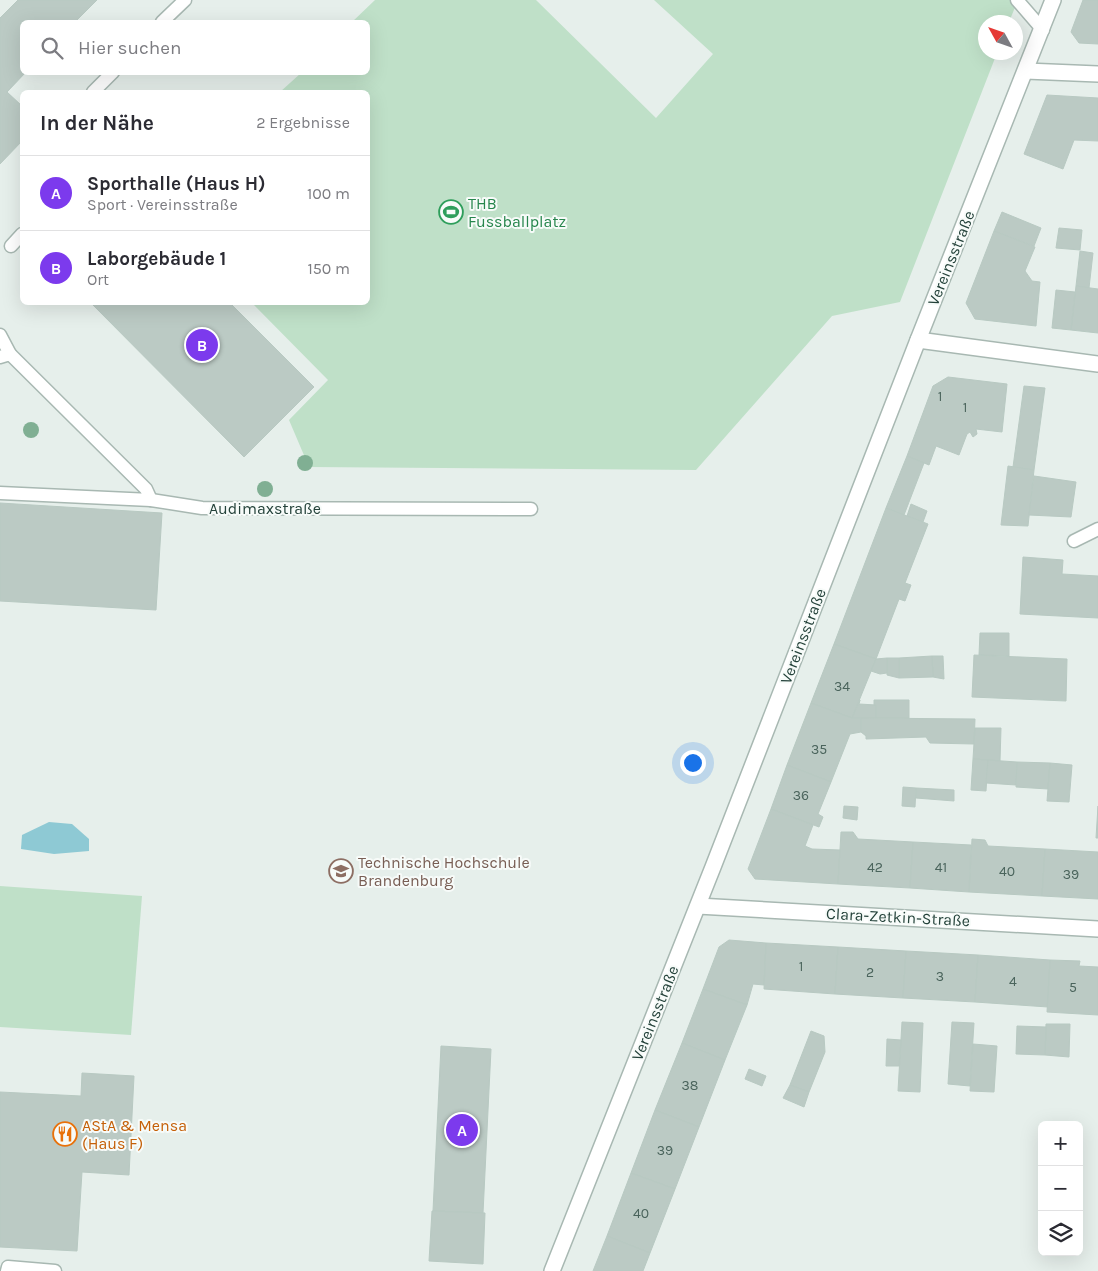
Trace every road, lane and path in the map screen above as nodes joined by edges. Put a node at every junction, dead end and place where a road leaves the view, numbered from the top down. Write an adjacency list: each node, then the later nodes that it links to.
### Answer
1 (185, 0): 4 (lane)
2 (1017, 0): 5 (lane)
3 (1053, 0): 5 (street, Vereinsstraße)
4 (164, 20)
5 (1042, 30): 6 (street, Vereinsstraße)
6 (1026, 70): 7 (street); 13 (street, Vereinsstraße)
7 (1098, 74)
8 (110, 75): 9 (lane)
9 (95, 90)
10 (20, 236): 11 (lane)
11 (11, 246)
12 (0, 335): 14 (lane)
13 (918, 340): 15 (street); 21 (street, Vereinsstraße)
14 (5, 356): 17 (lane)
15 (1098, 364)
16 (0, 493): 17 (lane, Audimaxstraße)
17 (151, 500): 18 (lane, Audimaxstraße)
18 (531, 509)
19 (1098, 529): 20 (lane)
20 (1074, 541)
21 (698, 906): 22 (street, Clara-Zetkin-Straße); 25 (street, Vereinsstraße)
22 (1098, 929)
23 (7, 1271): 24 (lane)
24 (55, 1271)
25 (552, 1271)

